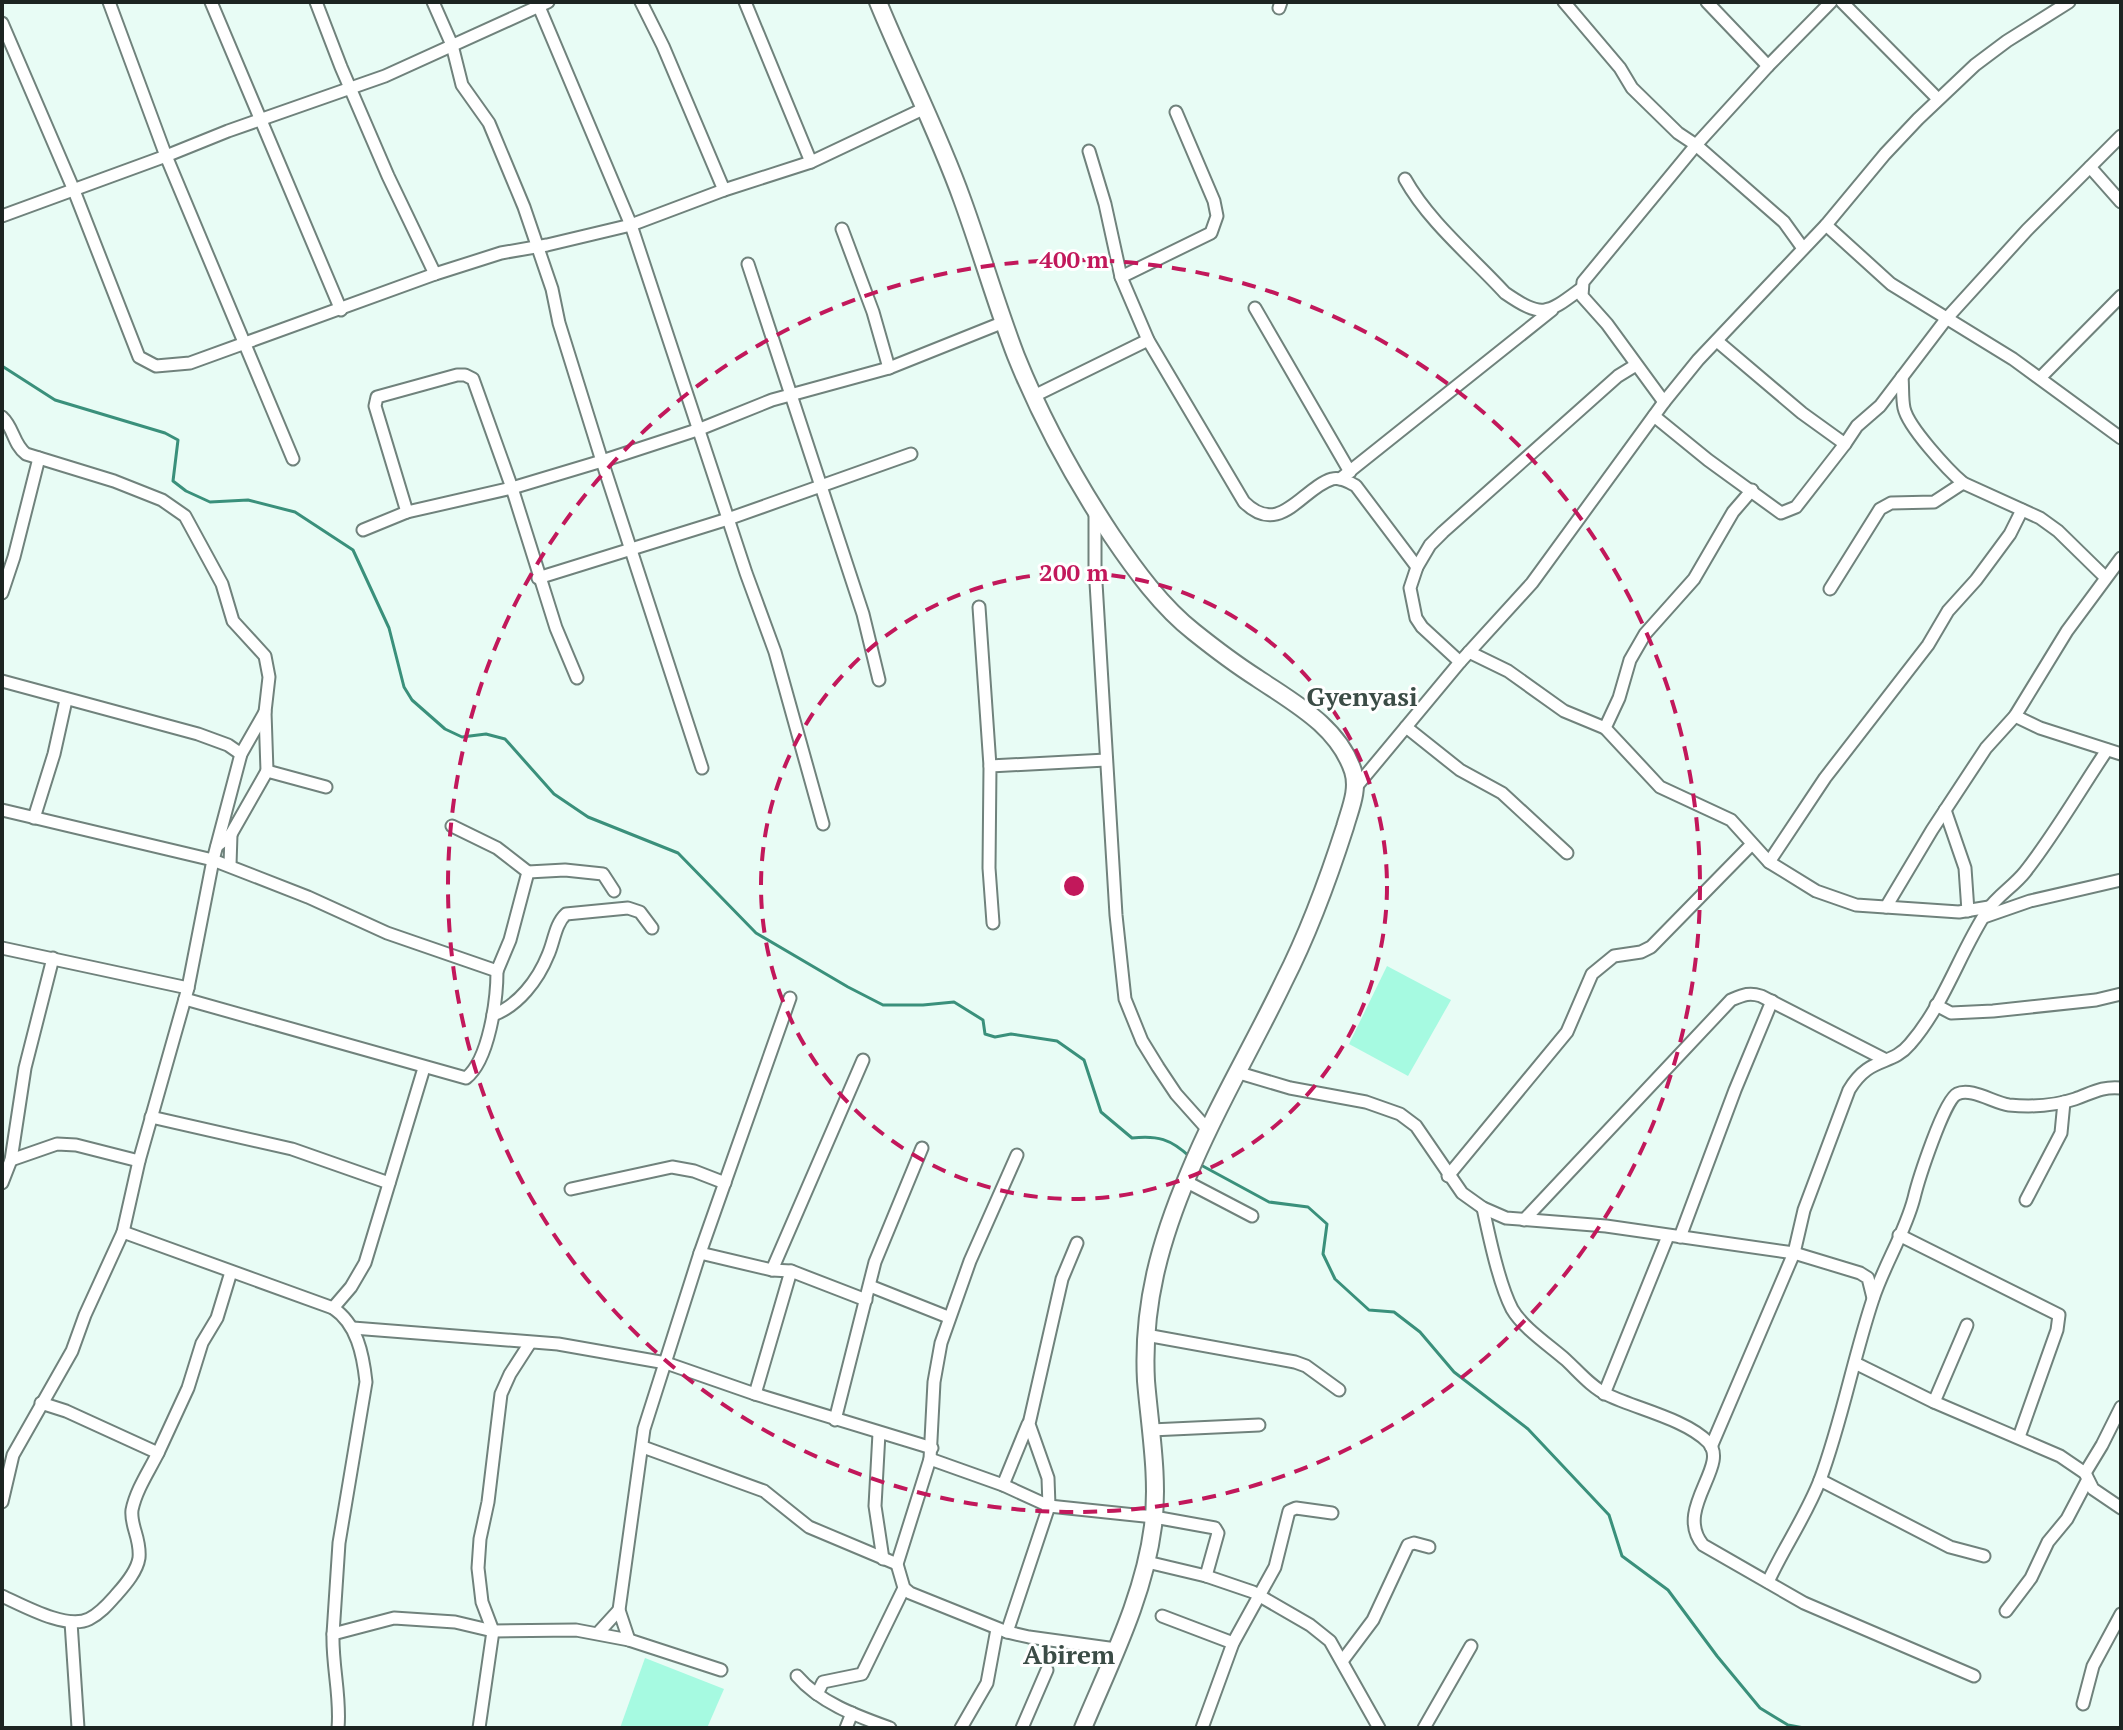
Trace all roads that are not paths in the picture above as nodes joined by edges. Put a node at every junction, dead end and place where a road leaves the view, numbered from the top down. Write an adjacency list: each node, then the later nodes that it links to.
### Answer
1 (109, 2): 25 (street)
2 (211, 2): 21 (street)
3 (316, 2): 17 (street)
4 (433, 2): 15 (street)
5 (641, 2): 30 (street)
6 (745, 2): 26 (street)
7 (878, 2): 19 (street)
8 (1564, 2): 23 (street)
9 (1707, 2): 16 (street)
10 (1831, 2): 16 (street)
11 (1842, 2): 18 (street)
12 (2069, 2): 18 (street)
13 (541, 4): 15 (street); 33 (street)
14 (2, 23): 29 (street)
15 (452, 45): 17 (street); 36 (street)
16 (1768, 66): 23 (street)
17 (351, 89): 21 (street); 39 (street)
18 (1938, 99): 34 (street)
19 (923, 109): 26 (street); 47 (street)
20 (1176, 112): 40 (street)
21 (259, 120): 25 (street); 44 (street)
22 (2121, 136): 27 (street)
23 (1696, 145): 37 (street); 41 (street)
24 (1089, 151): 40 (street)
25 (166, 156): 29 (street); 50 (street)
26 (811, 162): 30 (street)
27 (2090, 167): 31 (street); 46 (street)
28 (1405, 179): 45 (street)
29 (73, 188): 32 (street); 50 (street)
30 (724, 190): 33 (street)
31 (2121, 202)
32 (2, 216)
33 (631, 225): 36 (street); 62 (street)
34 (1826, 225): 37 (street); 46 (street)
35 (842, 229): 52 (street)
36 (536, 246): 39 (street); 68 (street)
37 (1802, 247): 49 (street)
38 (748, 264): 55 (street)
39 (435, 274): 44 (street)
40 (1121, 277): 48 (street)
41 (1582, 288): 45 (street); 51 (street)
42 (2121, 296): 54 (street)
43 (1255, 308): 69 (street)
44 (341, 310): 50 (street)
45 (1552, 310): 69 (street)
46 (1947, 318): 53 (street); 54 (street)
47 (1004, 322): 52 (street); 56 (street)
48 (1148, 340): 56 (street); 69 (street)
49 (1717, 341): 57 (street); 64 (street)
50 (243, 342): 67 (street)
51 (1636, 365): 57 (street); 81 (street)
52 (889, 368): 55 (street)
53 (1902, 377): 58 (street); 59 (street)
54 (2040, 378): 63 (street)
55 (792, 395): 62 (street); 71 (street)
56 (1034, 396): 74 (street)
57 (1664, 402): 60 (street)
58 (1880, 406): 59 (street); 64 (street)
59 (1904, 412): 70 (street)
60 (1654, 416): 73 (street); 87 (street)
61 (2, 417): 66 (street)
62 (700, 429): 68 (street); 77 (street)
63 (2121, 438)
64 (1845, 444): 73 (street)
65 (911, 454): 71 (street)
66 (39, 458): 85 (street); 93 (street)
67 (293, 459)
68 (602, 461): 72 (street); 79 (street)
69 (1345, 475): 81 (street)
70 (1963, 483): 75 (street); 84 (street)
71 (822, 487): 77 (street); 90 (street)
72 (512, 488): 76 (street); 76 (street); 83 (street)
73 (1752, 490): 96 (street)
74 (1095, 509): 99 (street); 104 (street)
75 (2022, 510): 82 (street); 116 (street)
76 (407, 512): 78 (street)
77 (728, 519): 79 (street); 109 (street)
78 (363, 530)
79 (633, 549): 83 (street); 101 (street)
80 (2121, 558): 82 (street)
81 (1417, 567): 88 (street)
82 (2105, 577): 94 (street)
83 (538, 578): 89 (street)
84 (1830, 589)
85 (2, 593)
86 (979, 607): 100 (street)
87 (1469, 652): 88 (street); 96 (street)
88 (1460, 662): 95 (street)
89 (577, 678)
90 (879, 680)
91 (2, 681): 92 (street)
92 (66, 700): 98 (street); 108 (street)
93 (265, 712): 98 (street); 102 (street)
94 (2015, 716): 97 (street); 106 (street)
95 (1406, 727): 104 (street); 114 (street)
96 (1605, 728): 112 (street)
97 (2117, 751): 123 (street)
98 (241, 754): 107 (street)
99 (1106, 760): 100 (street); 143 (street)
100 (990, 766): 124 (street)
101 (702, 768)
102 (267, 771): 103 (street); 111 (street)
103 (326, 787)
104 (1356, 787): 139 (street)
105 (2, 810): 108 (street)
106 (1945, 810): 121 (street); 122 (street)
107 (226, 814): 111 (street); 113 (street)
108 (34, 818): 115 (street)
109 (823, 824)
110 (452, 826): 118 (street)
111 (230, 836): 113 (street); 117 (street)
112 (1751, 845): 116 (street); 149 (street)
113 (217, 847): 115 (street)
114 (1567, 853)
115 (213, 860): 117 (street); 130 (street)
116 (1769, 862): 121 (street)
117 (230, 865): 129 (street)
118 (528, 872): 120 (street); 129 (street)
119 (2121, 880): 123 (street)
120 (614, 891)
121 (1886, 907): 122 (street)
122 (1964, 912): 123 (street); 126 (street)
123 (1986, 912): 126 (street)
124 (993, 923)
125 (652, 928): 135 (street)
126 (1976, 930): 134 (street)
127 (2, 948): 128 (street)
128 (53, 958): 130 (street); 146 (street)
129 (497, 971): 135 (street)
130 (187, 993): 138 (street); 142 (street)
131 (2121, 994): 134 (street)
132 (790, 998): 152 (street)
133 (1772, 1001): 136 (street); 157 (street); 160 (street)
134 (1936, 1005): 136 (street)
135 (493, 1015): 138 (street)
136 (1884, 1059): 163 (street)
137 (863, 1060): 164 (street)
138 (424, 1068): 151 (street)
139 (1236, 1072): 143 (street); 149 (street)
140 (2121, 1088): 141 (street)
141 (2064, 1102): 154 (street); 159 (street)
142 (151, 1117): 147 (street); 151 (street)
143 (1209, 1131): 148 (street)
144 (922, 1148): 167 (street)
145 (1017, 1155): 172 (street)
146 (11, 1160): 147 (street); 150 (street)
147 (139, 1161): 158 (street)
148 (1191, 1168): 156 (street); 175 (street)
149 (1448, 1176): 155 (street)
150 (2, 1183)
151 (389, 1183): 168 (street)
152 (725, 1183): 153 (street); 162 (street)
153 (571, 1189)
154 (2026, 1200)
155 (1483, 1208): 157 (street); 181 (street)
156 (1252, 1216)
157 (1524, 1220): 160 (street)
158 (123, 1232): 166 (street); 183 (street)
159 (1899, 1235): 169 (street); 190 (street)
160 (1674, 1236): 163 (street); 181 (street)
161 (1077, 1243): 186 (street)
162 (700, 1253): 164 (street); 177 (street)
163 (1794, 1253): 169 (street); 192 (street)
164 (772, 1270): 165 (street)
165 (791, 1271): 170 (street); 180 (street)
166 (231, 1272): 171 (street); 193 (street)
167 (870, 1286): 170 (street); 172 (street)
168 (351, 1287): 171 (street); 173 (street)
169 (1873, 1298): 178 (street)
170 (866, 1300): 185 (street)
171 (333, 1308): 173 (street)
172 (948, 1317): 194 (street)
173 (350, 1323): 176 (street); 221 (street)
174 (1967, 1325): 182 (street)
175 (1146, 1335): 179 (street); 188 (street)
176 (530, 1343): 177 (street); 219 (street)
177 (666, 1363): 180 (street); 191 (street)
178 (1855, 1363): 182 (street); 196 (street)
179 (1339, 1390)
180 (755, 1394): 185 (street)
181 (1604, 1394): 192 (street)
182 (1934, 1402): 190 (street)
183 (41, 1403): 193 (street); 198 (street)
184 (2121, 1407): 195 (street)
185 (835, 1420): 189 (street)
186 (1029, 1424): 197 (street); 199 (street)
187 (1259, 1425): 188 (street)
188 (1151, 1430): 202 (street)
189 (879, 1433): 194 (street); 205 (street)
190 (2019, 1437): 195 (street)
191 (643, 1447): 205 (street); 213 (street)
192 (1711, 1447): 209 (street)
193 (158, 1453): 217 (street)
194 (931, 1454): 197 (street); 207 (street)
195 (2086, 1477): 200 (street); 214 (street)
196 (1820, 1480): 204 (street); 209 (street)
197 (1003, 1485): 199 (street)
198 (2, 1502)
199 (1049, 1506): 202 (street); 218 (street)
200 (2121, 1508)
201 (1332, 1513): 211 (street)
202 (1154, 1517): 206 (street); 208 (street)
203 (1429, 1547): 226 (street)
204 (1984, 1556)
205 (883, 1559): 207 (street)
206 (1147, 1562): 208 (street); 225 (street)
207 (897, 1564): 210 (street)
208 (1206, 1576): 211 (street)
209 (1768, 1582): 230 (street)
210 (904, 1588): 218 (street); 231 (street)
211 (1259, 1595): 223 (street); 226 (street)
212 (2, 1596): 217 (street)
213 (619, 1610): 220 (street); 222 (street)
214 (2006, 1611)
215 (2121, 1614): 232 (street)
216 (1162, 1616): 223 (street)
217 (71, 1622): 234 (street)
218 (1002, 1630): 225 (street); 239 (street)
219 (493, 1631): 220 (street); 221 (street); 236 (street)
220 (598, 1633): 222 (street)
221 (333, 1634): 235 (street)
222 (629, 1640): 227 (street)
223 (1233, 1643): 242 (street)
224 (1471, 1646): 244 (street)
225 (1116, 1649): 241 (street)
226 (1343, 1660): 243 (street)
227 (721, 1670)
228 (1047, 1670): 240 (street)
229 (797, 1676): 231 (street)
230 (1974, 1676)
231 (817, 1694): 233 (street)
232 (2083, 1704)
233 (852, 1713): 237 (street); 238 (street)
234 (78, 1728)
235 (338, 1728)
236 (479, 1728)
237 (846, 1728)
238 (890, 1728)
239 (961, 1728)
240 (1022, 1728)
241 (1083, 1728)
242 (1202, 1728)
243 (1379, 1728)
244 (1424, 1728)

